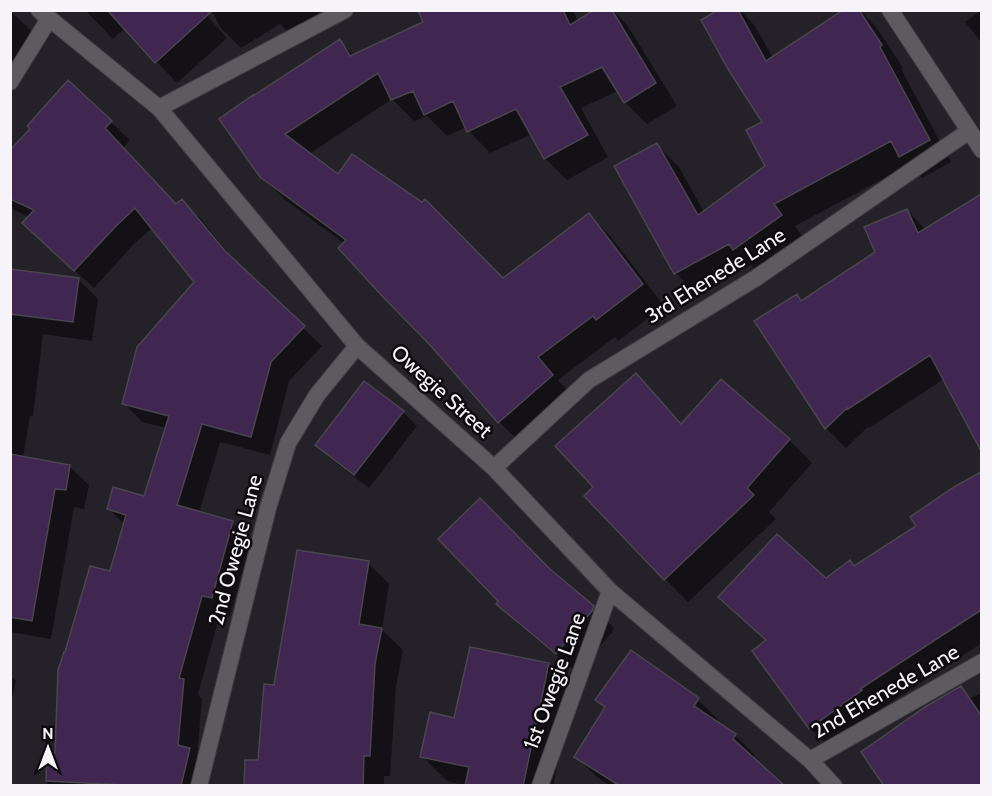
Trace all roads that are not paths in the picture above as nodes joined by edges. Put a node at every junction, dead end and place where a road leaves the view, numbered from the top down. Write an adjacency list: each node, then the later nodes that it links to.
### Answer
1 (345, 10): 5 (street)
2 (890, 10): 6 (street)
3 (44, 15): 4 (street); 5 (street, Owegie Street)
4 (10, 82)
5 (159, 108): 8 (street, Owegie Street)
6 (969, 131): 7 (street); 9 (street, 3rd Ehenede Lane)
7 (981, 150)
8 (357, 346): 9 (street, Owegie Street); 13 (street, 2nd Owegie Lane)
9 (494, 468): 10 (street, Owegie Street)
10 (610, 591): 12 (street, Owegie Street); 14 (street, 1st Owegie Lane)
11 (981, 662): 12 (street, 2nd Ehenede Lane)
12 (810, 760): 15 (street, Owegie Street)
13 (199, 786)
14 (540, 786)
15 (834, 786)

